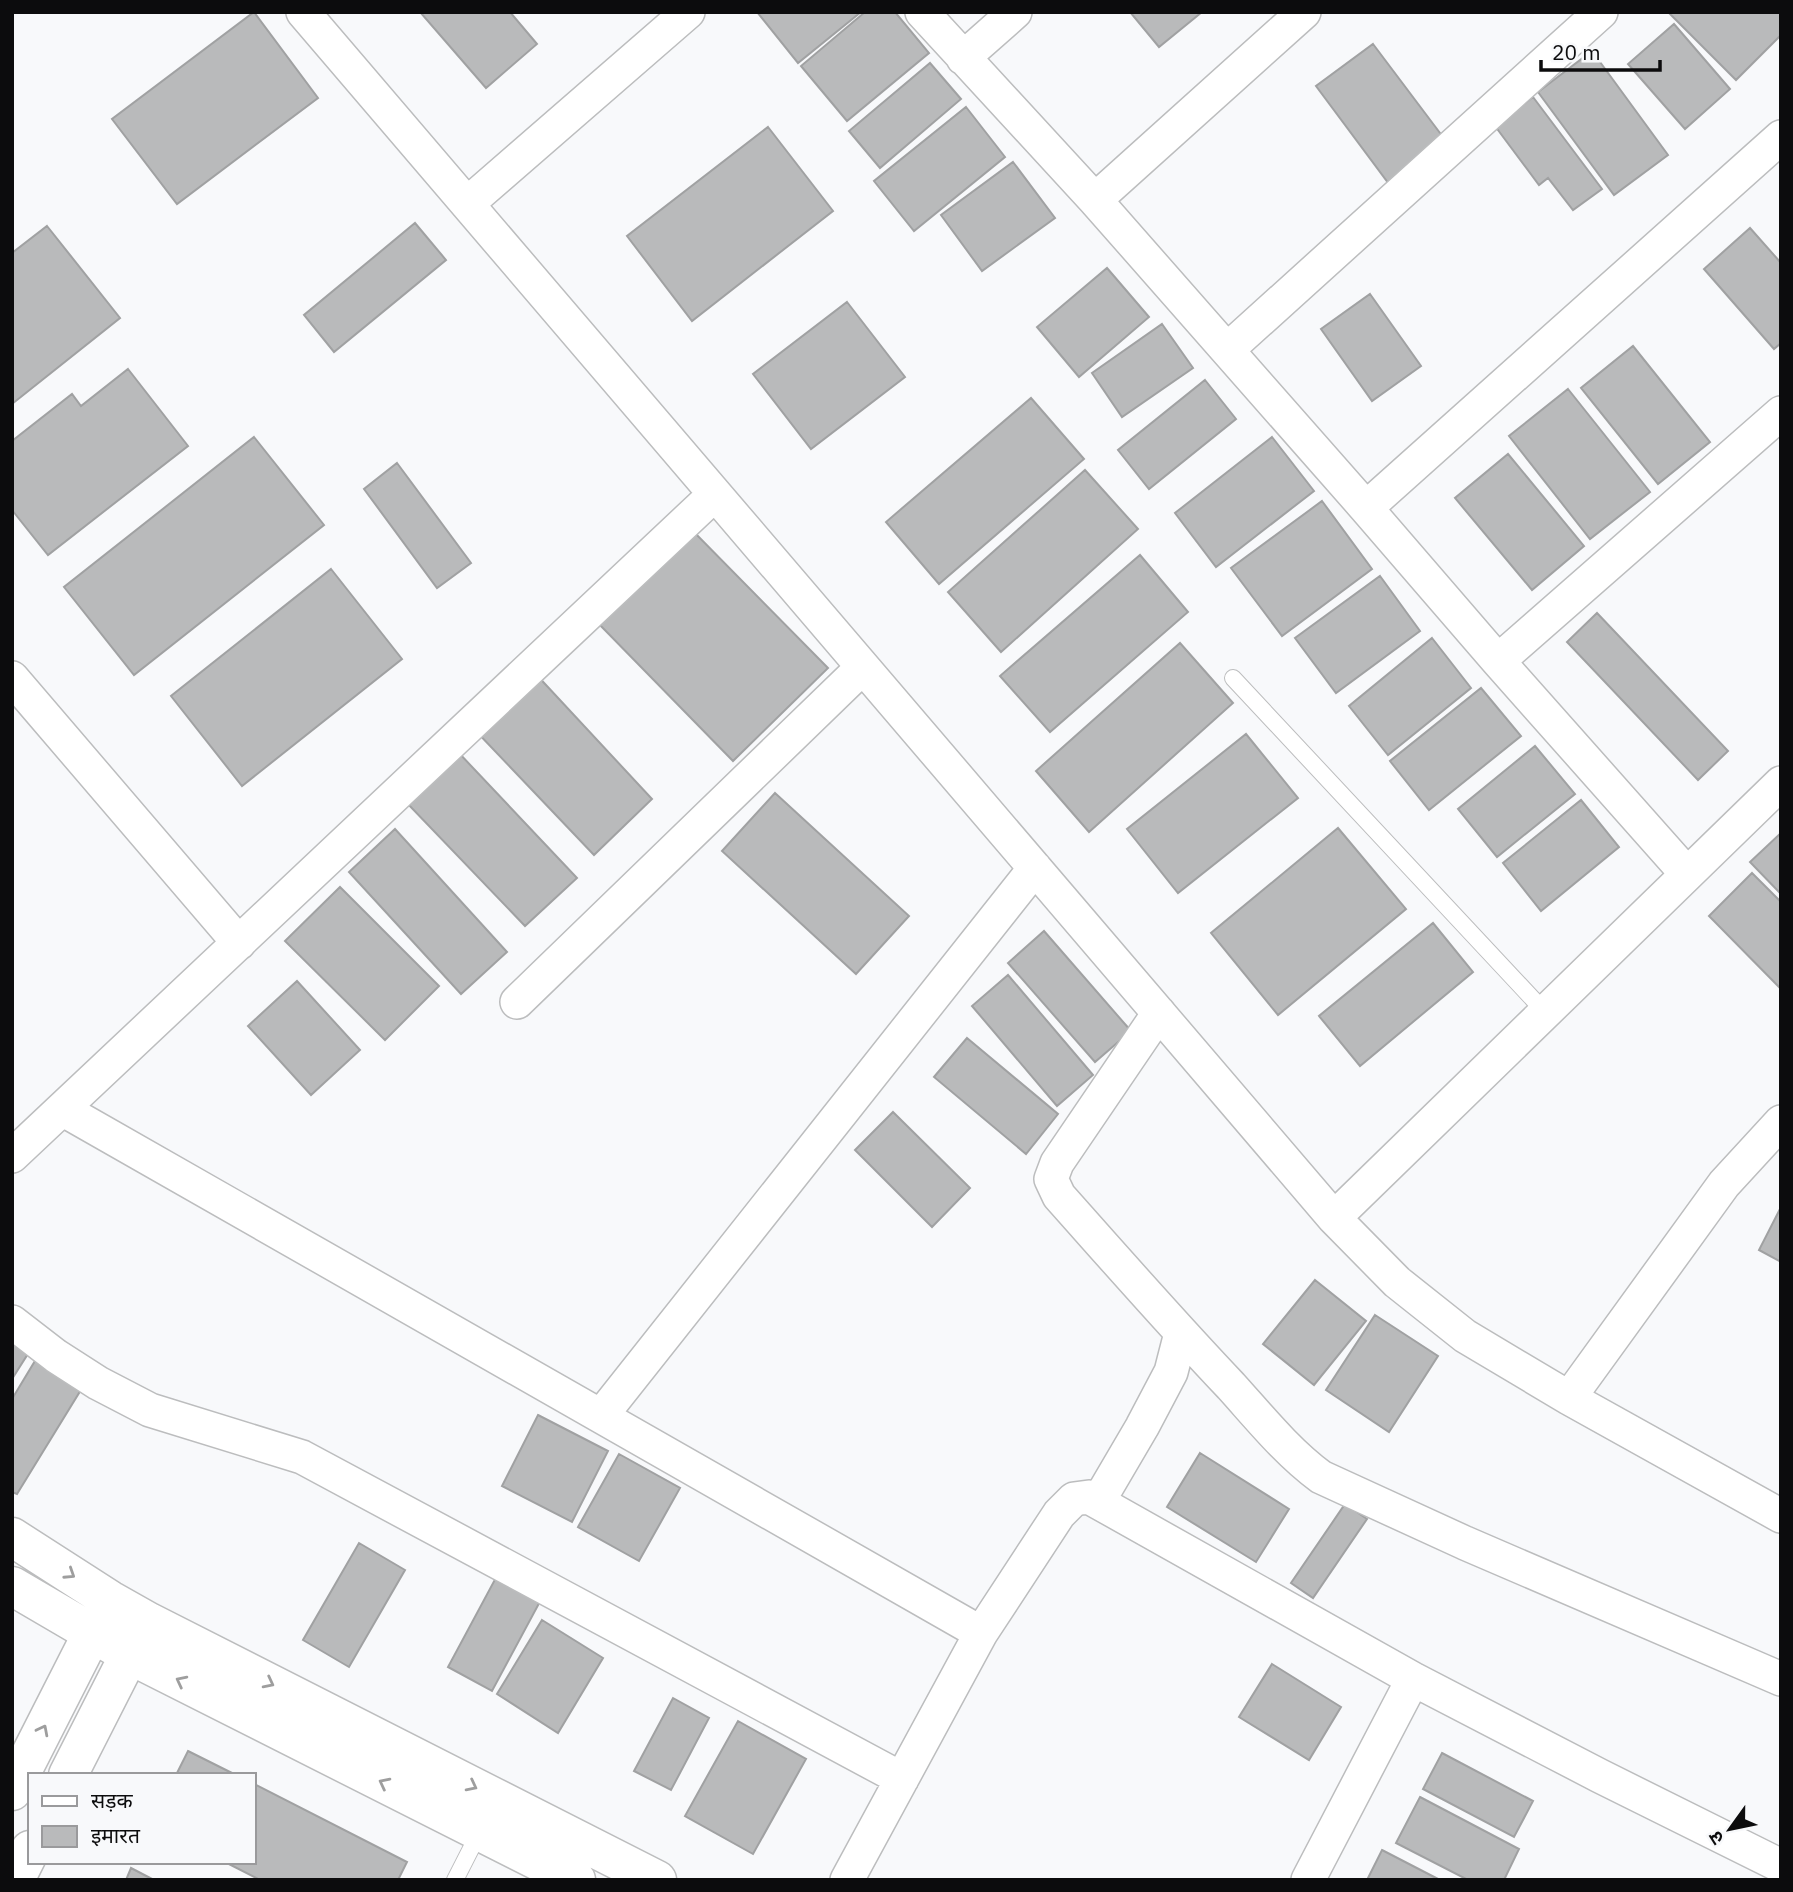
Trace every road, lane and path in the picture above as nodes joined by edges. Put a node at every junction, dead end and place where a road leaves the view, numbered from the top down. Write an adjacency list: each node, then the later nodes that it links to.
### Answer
1 (303, 12): 10 (street)
2 (688, 12): 10 (street)
3 (922, 12): 7 (street)
4 (1015, 12): 7 (street)
5 (1304, 12): 9 (street)
6 (1601, 12): 11 (street)
7 (963, 58): 9 (street)
8 (1781, 137): 14 (street)
9 (1095, 200): 11 (street)
10 (467, 204): 13 (street)
11 (1227, 350): 14 (street)
12 (1781, 413): 15 (street)
13 (715, 494): 16 (street); 22 (street)
14 (1366, 508): 15 (street)
15 (1497, 661): 21 (street)
16 (863, 667): 20 (street); 23 (street)
17 (12, 678): 22 (street)
18 (1233, 678): 24 (lane)
19 (1781, 783): 21 (street)
20 (1035, 868): 25 (street); 33 (street)
21 (1686, 874): 24 (street)
22 (239, 943): 26 (street)
23 (517, 1002)
24 (1545, 1012): 29 (street)
25 (1159, 1013): 29 (street); 31 (street)
26 (62, 1109): 28 (street); 33 (street)
27 (1781, 1122): 32 (street)
28 (12, 1156)
29 (1334, 1218): 32 (street)
30 (12, 1322): 46 (street)
31 (1181, 1333): 34 (street); 44 (street)
32 (1569, 1398): 35 (street)
33 (601, 1416): 40 (street)
34 (1098, 1502): 40 (street); 43 (street)
35 (1781, 1516)
36 (12, 1537): 38 (street, one-way to 38)
37 (12, 1586): 41 (street)
38 (110, 1600): 39 (street); 41 (street)
39 (149, 1622): 42 (street); 54 (street, one-way to 54)
40 (981, 1633): 46 (street)
41 (92, 1634): 42 (street); 47 (street, one-way to 41)
42 (130, 1655): 45 (street); 48 (street, one-way to 42)
43 (1413, 1679): 50 (street); 56 (street)
44 (1781, 1679)
45 (69, 1773)
46 (902, 1779): 55 (street)
47 (12, 1791)
48 (480, 1831): 52 (lane); 53 (street)
49 (28, 1854): 51 (street)
50 (1781, 1866)
51 (15, 1880)
52 (455, 1880)
53 (576, 1880)
54 (657, 1880)
55 (847, 1880)
56 (1308, 1880)

